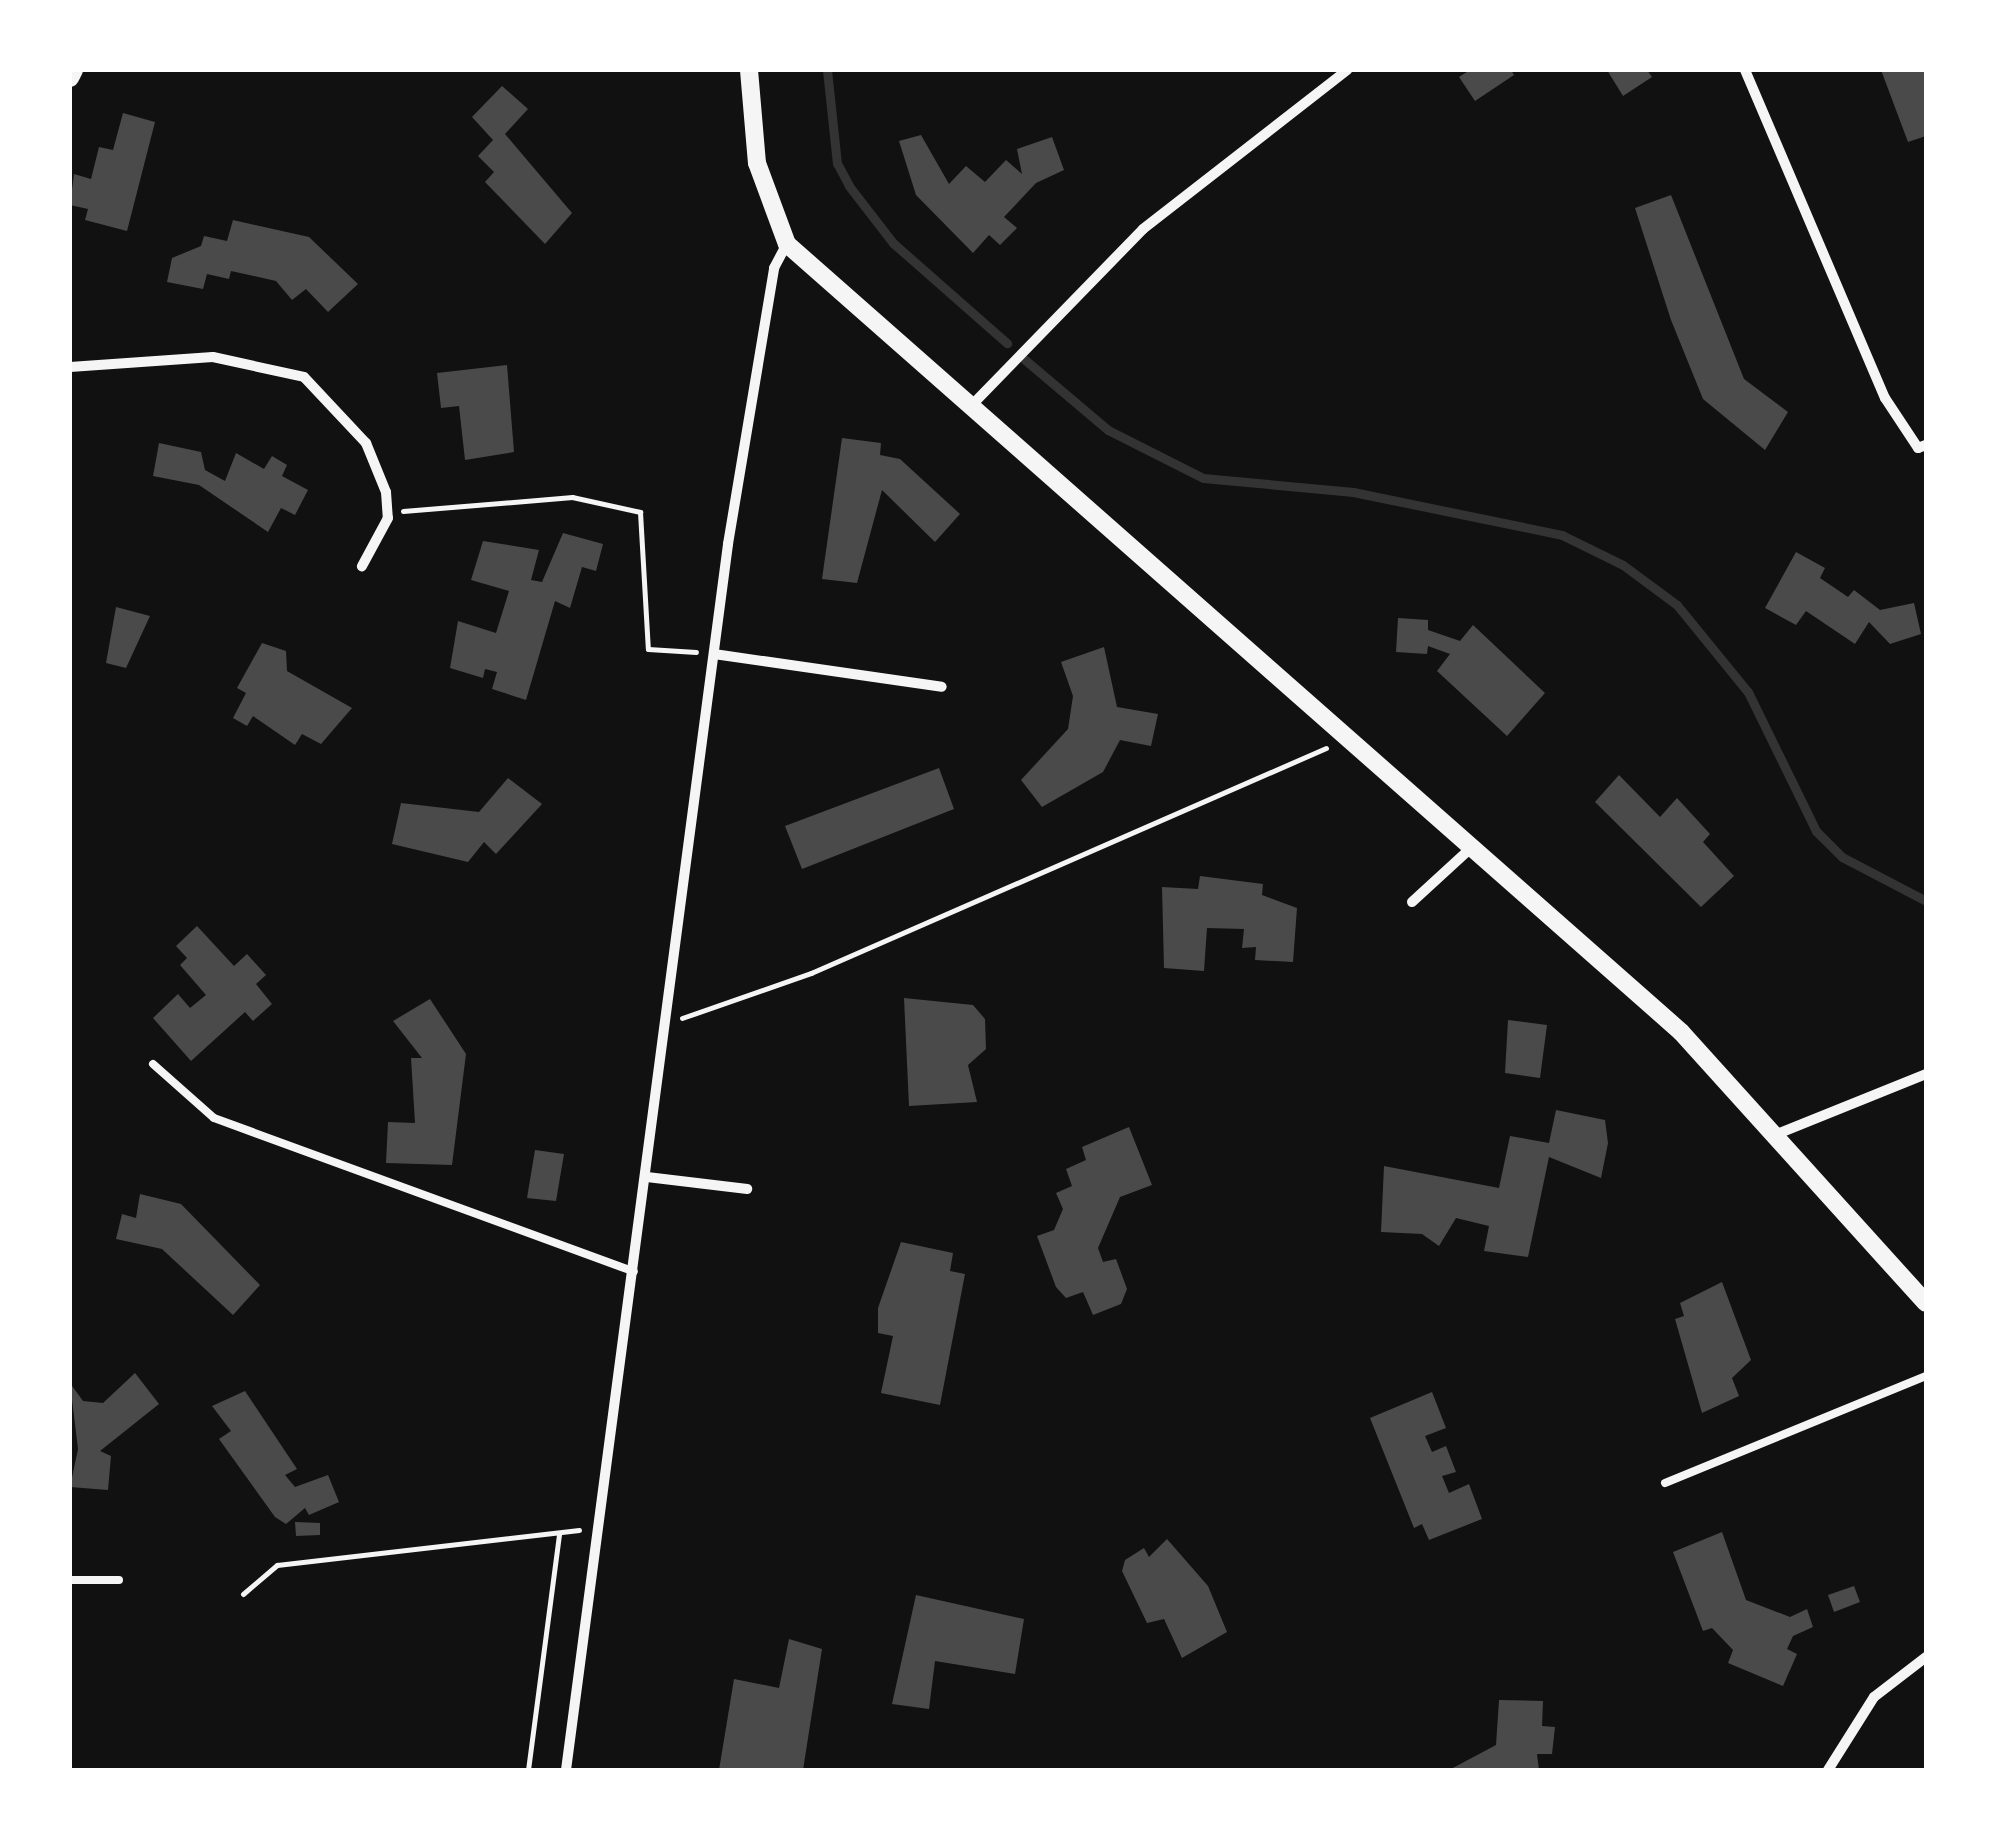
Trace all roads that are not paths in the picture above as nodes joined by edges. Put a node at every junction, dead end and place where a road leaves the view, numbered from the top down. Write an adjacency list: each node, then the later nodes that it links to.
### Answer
1 (74, 70): 5 (street)
2 (748, 70): 6 (street)
3 (1348, 70): 8 (street)
4 (1745, 70): 9 (street)
5 (70, 78)
6 (786, 244): 8 (street); 11 (street)
7 (70, 367): 10 (street)
8 (970, 407): 13 (street)
9 (1926, 445)
10 (362, 566)
11 (714, 654): 12 (street); 18 (street)
12 (942, 686)
13 (1476, 843): 14 (street); 17 (street)
14 (1412, 902)
15 (153, 1064): 20 (lane)
16 (1926, 1074): 17 (street)
17 (1777, 1134): 21 (street)
18 (648, 1177): 19 (street); 20 (street)
19 (748, 1189)
20 (634, 1272): 27 (street)
21 (1926, 1303)
22 (1926, 1376): 23 (lane)
23 (1664, 1483)
24 (70, 1580): 25 (lane)
25 (120, 1580)
26 (1926, 1657): 28 (street)
27 (566, 1770)
28 (1828, 1770)

